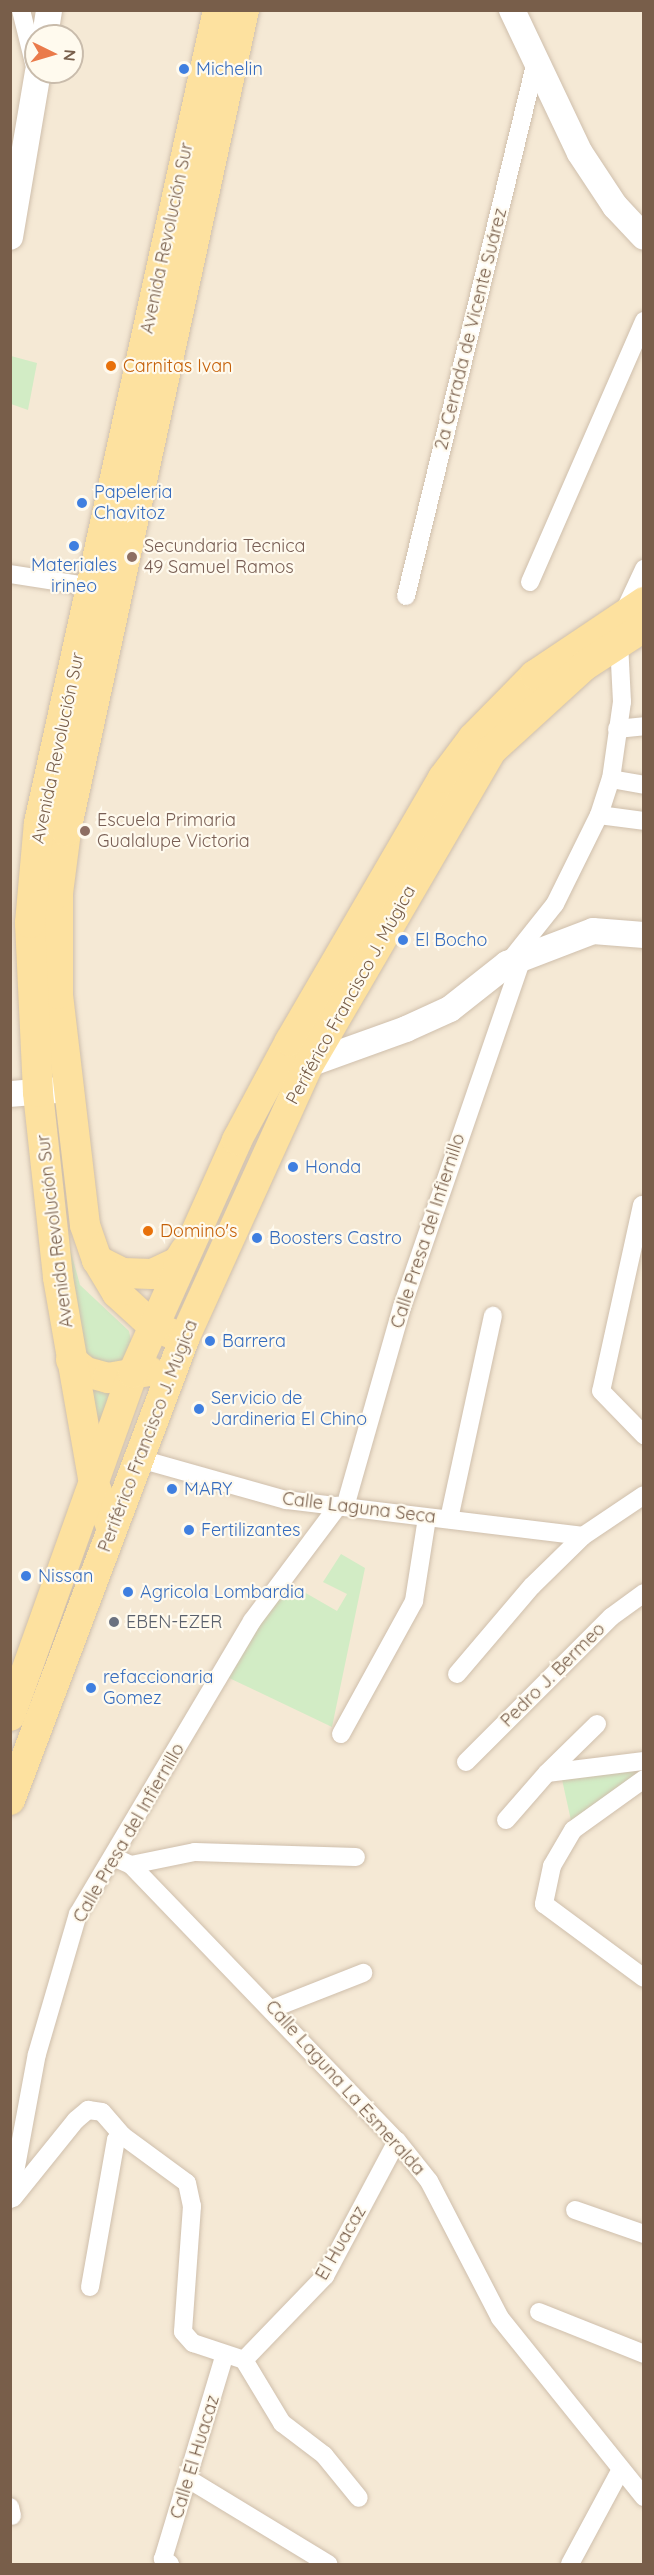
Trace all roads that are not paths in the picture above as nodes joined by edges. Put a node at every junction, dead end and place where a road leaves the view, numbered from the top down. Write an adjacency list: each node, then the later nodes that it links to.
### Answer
1 (218, 10): 12 (main road, Avenida Revolución Sur)
2 (243, 10): 25 (main road, Avenida Revolución Sur)
3 (512, 10): 4 (street)
4 (536, 61): 7 (street); 13 (street, 2a Cerrada de Vicente Suárez)
5 (35, 84): 6 (street)
6 (10, 237)
7 (644, 237)
8 (644, 321): 11 (street)
9 (644, 570): 14 (street)
10 (10, 574): 12 (street)
11 (530, 582)
12 (93, 587): 26 (main road, Avenida Revolución Sur)
13 (406, 596)
14 (632, 622): 16 (street, Calle Presa del Infiernillo); 23 (main road, Periférico Francisco J. Múgica); 24 (main road, Periférico Francisco J. Múgica)
15 (644, 726): 16 (street)
16 (617, 729): 17 (street, Calle Presa del Infiernillo)
17 (611, 779): 18 (street); 19 (street, Calle Presa del Infiernillo)
18 (644, 785)
19 (599, 814): 20 (street); 22 (street, Calle Presa del Infiernillo)
20 (644, 821)
21 (644, 935): 22 (street)
22 (515, 961): 24 (street); 39 (street, Calle Presa del Infiernillo)
23 (290, 1041): 24 (street); 28 (main road, Periférico Francisco J. Múgica)
24 (309, 1064): 32 (main road, Periférico Francisco J. Múgica)
25 (67, 1089): 26 (street); 29 (main road, Avenida Revolución Sur)
26 (24, 1093): 33 (main road, Avenida Revolución Sur)
27 (642, 1205): 35 (street)
28 (191, 1241): 29 (main road); 31 (main road, Periférico Francisco J. Múgica)
29 (97, 1260): 31 (main road, Avenida Revolución Sur)
30 (493, 1316): 41 (street)
31 (153, 1326): 32 (main road, Avenida Revolución Sur); 34 (main road, Periférico Francisco J. Múgica)
32 (181, 1352): 34 (main road); 36 (main road, Periférico Francisco J. Múgica)
33 (71, 1360): 34 (main road); 37 (main road, Avenida Revolución Sur)
34 (133, 1373): 37 (main road, Periférico Francisco J. Múgica)
35 (644, 1436)
36 (140, 1459): 39 (street, Calle Laguna Seca); 42 (main road, Periférico Francisco J. Múgica)
37 (94, 1484): 42 (main road, Avenida Revolución Sur); 46 (main road, Periférico Francisco J. Múgica)
38 (644, 1495): 43 (street)
39 (341, 1507): 40 (street, Calle Laguna Seca); 55 (street, Calle Presa del Infiernillo)
40 (428, 1518): 41 (street, Calle Laguna Seca); 48 (street)
41 (448, 1519): 43 (street, Calle Laguna Seca)
42 (112, 1529): 53 (main road, Periférico Francisco J. Múgica)
43 (583, 1536): 45 (street)
44 (644, 1593): 50 (street, Pedro J. Bermeo)
45 (458, 1674)
46 (10, 1716)
47 (597, 1724): 51 (street)
48 (341, 1734)
49 (644, 1761): 51 (street)
50 (466, 1762)
51 (547, 1773): 54 (street)
52 (644, 1779): 59 (street)
53 (10, 1800)
54 (506, 1820)
55 (113, 1857): 57 (street, Calle Laguna La Esmeralda); 63 (street, Calle Presa del Infiernillo)
56 (356, 1857): 57 (street)
57 (131, 1865): 60 (street, Calle Laguna La Esmeralda)
58 (363, 1973): 60 (street)
59 (644, 1977)
60 (274, 2008): 62 (street, Calle Laguna La Esmeralda)
61 (123, 2136): 63 (street); 66 (street); 68 (street)
62 (397, 2141): 70 (street, El Huacaz); 71 (street, Calle Laguna La Esmeralda)
63 (10, 2200)
64 (574, 2210): 65 (street)
65 (644, 2234)
66 (90, 2287)
67 (539, 2312): 69 (street)
68 (225, 2354): 70 (street); 72 (street, Calle El Huacaz)
69 (644, 2354)
70 (244, 2360): 74 (street)
71 (619, 2473): 73 (street, Calle Laguna La Esmeralda); 77 (street)
72 (190, 2481): 75 (street, Calle El Huacaz); 76 (street)
73 (644, 2497)
74 (359, 2498)
75 (167, 2562)
76 (328, 2565)
77 (570, 2565)

